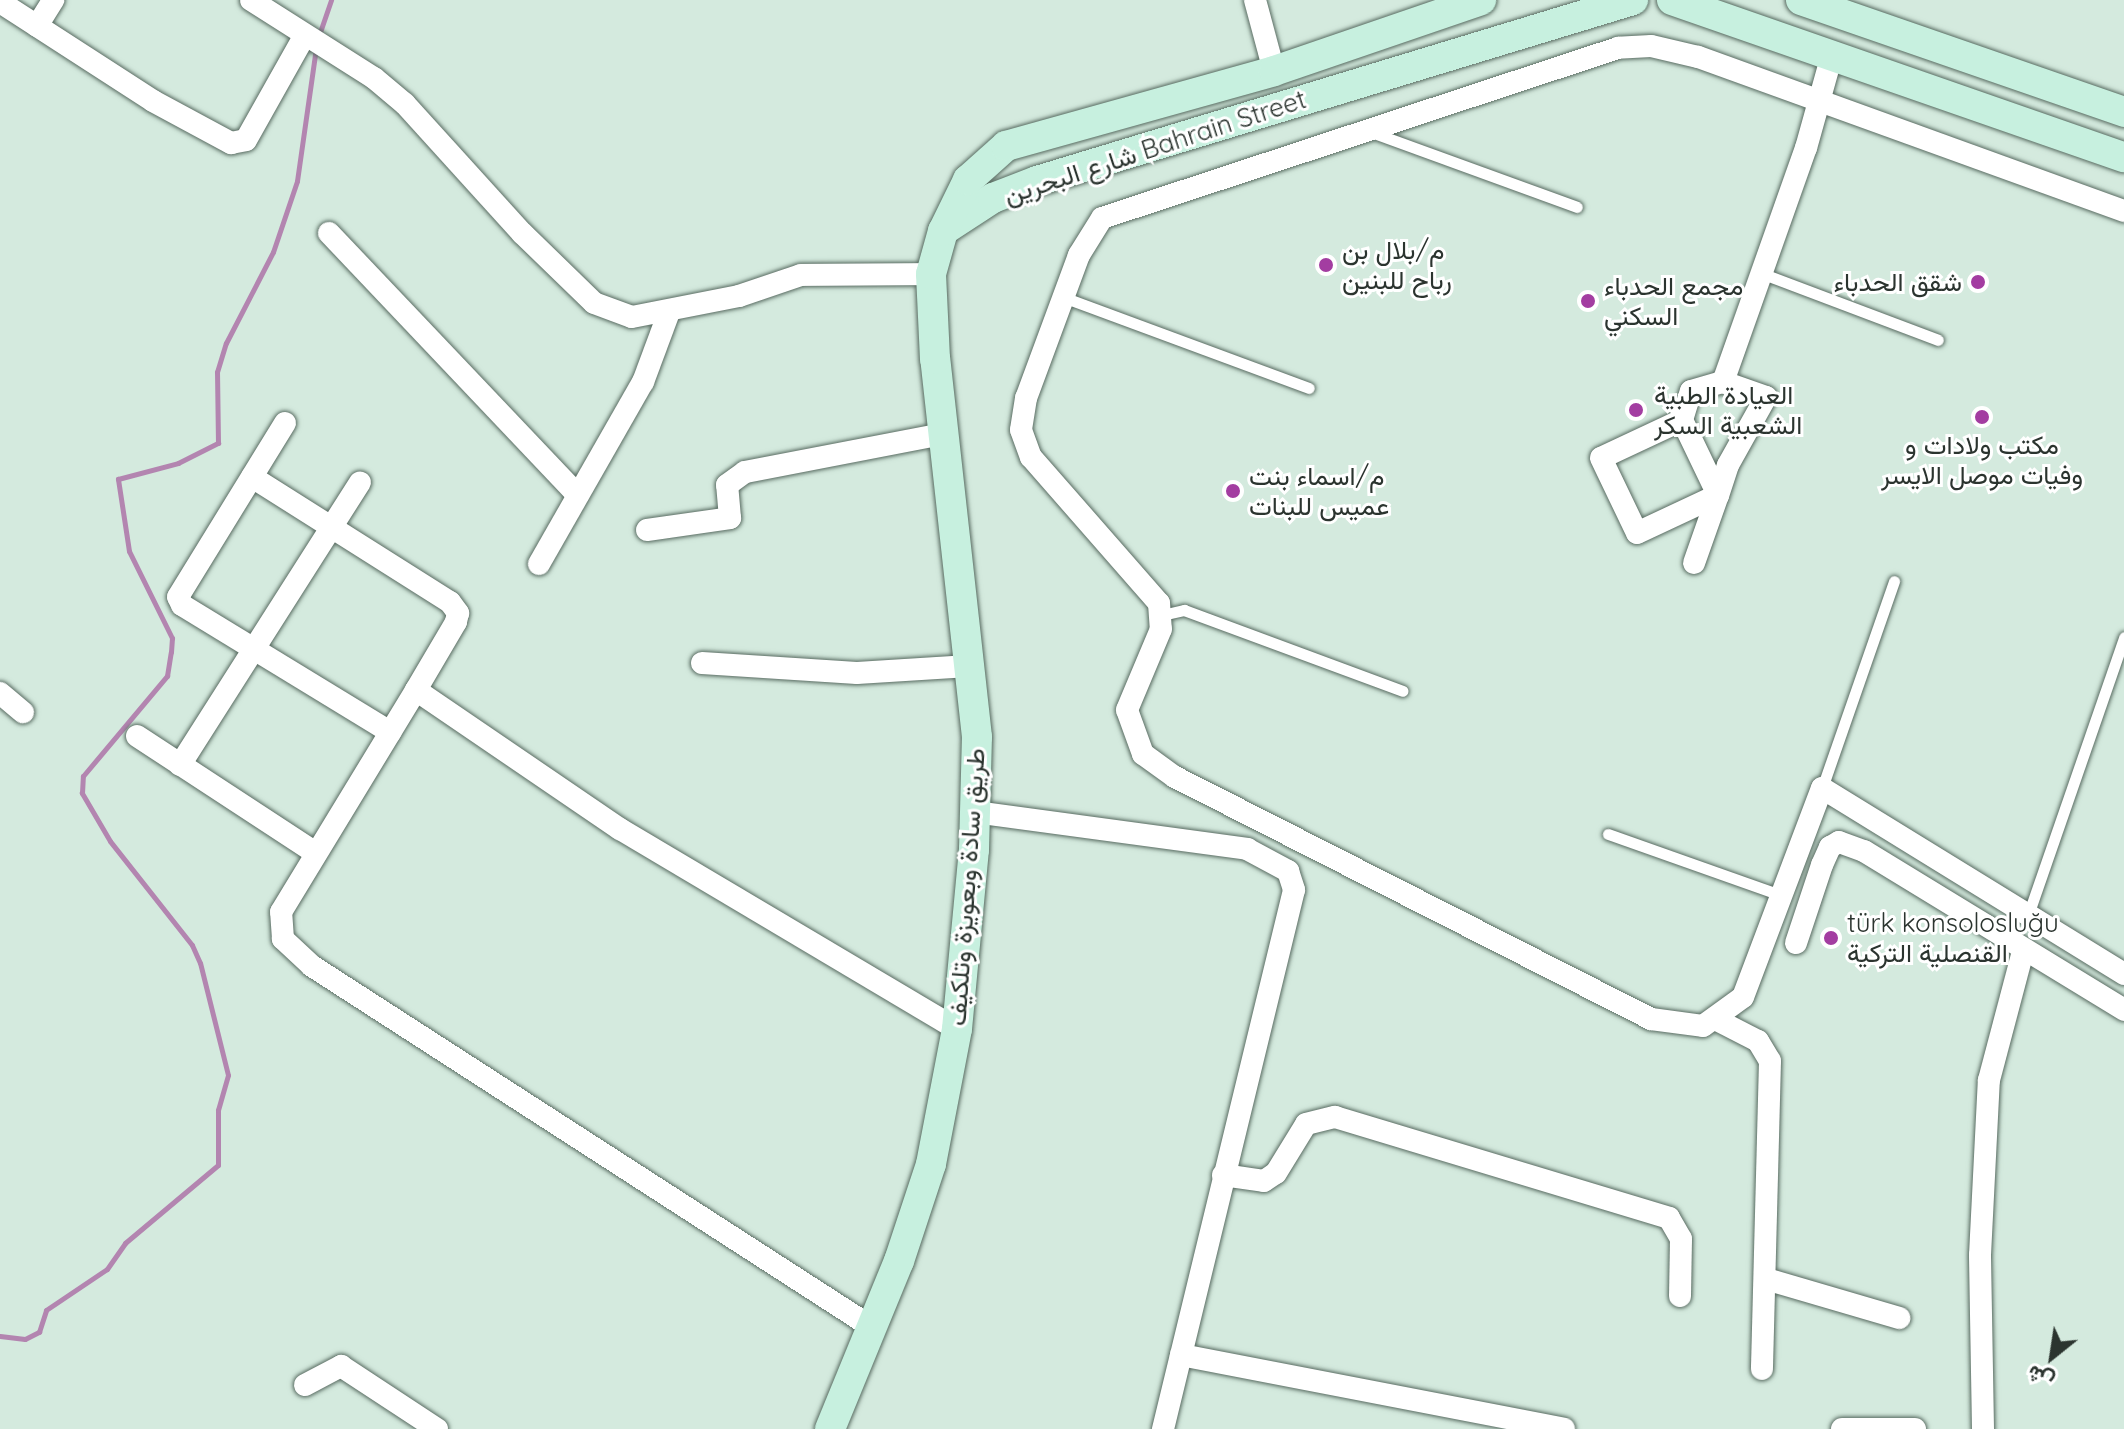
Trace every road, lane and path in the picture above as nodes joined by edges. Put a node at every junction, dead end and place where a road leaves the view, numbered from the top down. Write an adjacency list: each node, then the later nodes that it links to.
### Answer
1 (53, 0): 10 (street)
2 (251, 0): 11 (street)
3 (1255, 0): 14 (street)
4 (1481, 0): 9 (main road, شارع البحرين Bahrain Street)
5 (1633, 0): 12 (main road, شارع البحرين Bahrain Street)
6 (1672, 0): 13 (main road)
7 (1801, 0): 15 (main road)
8 (0, 2): 10 (street)
9 (1452, 10): 12 (main road); 14 (main road, شارع البحرين Bahrain Street)
10 (37, 26): 11 (street)
11 (308, 37): 30 (street)
12 (1468, 49): 22 (main road, شارع البحرين Bahrain Street)
13 (1832, 55): 16 (street); 18 (main road)
14 (1274, 71): 19 (main road, شارع البحرين Bahrain Street)
15 (2028, 78): 17 (main road); 18 (main road)
16 (1818, 104): 20 (street); 24 (street); 27 (street)
17 (2124, 112)
18 (2015, 118): 21 (main road)
19 (1074, 126): 22 (main road); 25 (main road, شارع البحرين Bahrain Street)
20 (1363, 129): 23 (lane); 29 (street)
21 (2124, 157)
22 (1079, 169): 25 (main road, شارع البحرين Bahrain Street)
23 (1577, 207)
24 (2124, 211)
25 (943, 231): 28 (main road, طريق سادة وبعويزة وتلكيف)
26 (329, 233): 39 (street)
27 (1761, 273): 31 (lane); 32 (street)
28 (931, 274): 30 (street); 36 (main road, طريق سادة وبعويزة وتلكيف)
29 (1063, 297): 33 (lane); 46 (street)
30 (669, 312): 39 (street)
31 (1938, 340)
32 (1723, 382): 34 (street); 40 (street)
33 (1309, 388)
34 (1682, 420): 40 (street); 40 (street)
35 (285, 423): 37 (street)
36 (943, 434): 42 (street); 50 (main road, طريق سادة وبعويزة وتلكيف)
37 (252, 477): 41 (street); 48 (street)
38 (360, 482): 41 (street)
39 (578, 495): 44 (street)
40 (1718, 495): 43 (street)
41 (330, 526): 48 (street); 51 (street)
42 (647, 530)
43 (1694, 563)
44 (539, 564)
45 (1894, 581): 58 (lane)
46 (1162, 615): 52 (lane); 68 (street)
47 (2124, 637): 63 (lane)
48 (254, 647): 55 (street); 57 (street)
49 (702, 663): 50 (street)
50 (969, 666): 59 (main road, طريق سادة وبعويزة وتلكيف)
51 (416, 690): 55 (street); 69 (street)
52 (1403, 691)
53 (0, 693): 54 (street)
54 (23, 712)
55 (390, 732): 61 (street)
56 (137, 736): 57 (street)
57 (180, 765): 61 (street)
58 (1822, 788): 62 (street); 63 (street)
59 (975, 812): 69 (main road, طريق سادة وبعويزة وتلكيف); 70 (street)
60 (1608, 834): 62 (lane)
61 (316, 853): 74 (street)
62 (1783, 896): 68 (street)
63 (2028, 916): 66 (street)
64 (1796, 943): 65 (street)
65 (2023, 951): 67 (street); 84 (street)
66 (2124, 974)
67 (2124, 1010)
68 (1717, 1020): 71 (street)
69 (957, 1029): 74 (main road, طريق سادة وبعويزة وتلكيف)
70 (1223, 1175): 72 (street); 75 (street)
71 (1766, 1279): 73 (street); 76 (street)
72 (1680, 1296)
73 (1899, 1318)
74 (873, 1328): 79 (main road, طريق سادة وبعويزة وتلكيف)
75 (1181, 1355): 80 (street); 81 (street)
76 (1762, 1369)
77 (305, 1385): 78 (street)
78 (437, 1429)
79 (830, 1429)
80 (1163, 1429)
81 (1564, 1429)
82 (1842, 1429): 83 (street)
83 (1915, 1429)
84 (1983, 1429)

